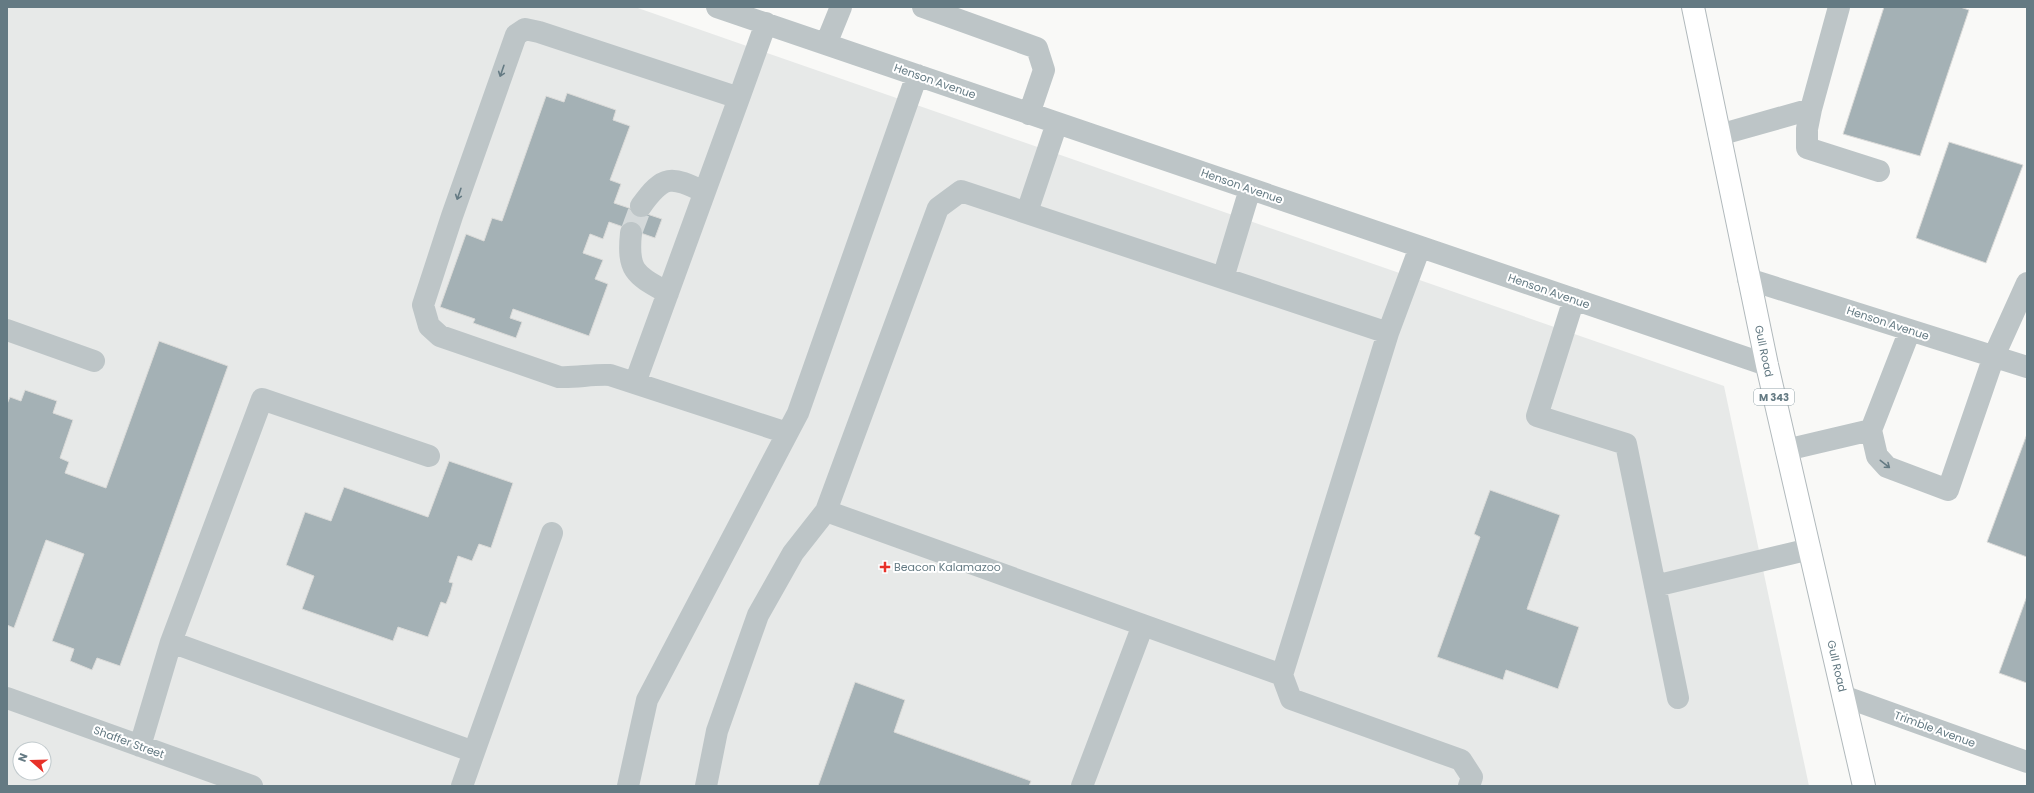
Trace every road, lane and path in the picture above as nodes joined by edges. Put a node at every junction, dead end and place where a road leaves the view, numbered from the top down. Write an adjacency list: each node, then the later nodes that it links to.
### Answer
1 (717, 7): 6 (street, Henson Avenue)
2 (841, 7): 7 (street)
3 (923, 7): 11 (street)
4 (1693, 7): 13 (main road, Gull Road / M 343)
5 (1839, 7): 10 (street)
6 (766, 24): 7 (street, Henson Avenue); 9 (street)
7 (826, 44): 8 (street, Henson Avenue)
8 (917, 75): 11 (street, Henson Avenue); 35 (street)
9 (739, 98): 16 (street); 33 (street, one-way to 33)
10 (1812, 109): 13 (street); 14 (street)
11 (1029, 114): 12 (street, Henson Avenue)
12 (1057, 123): 15 (street, Henson Avenue); 18 (street)
13 (1719, 135): 22 (main road, Gull Road / M 343)
14 (1879, 171)
15 (1250, 189): 20 (street, Henson Avenue); 21 (street)
16 (704, 192): 17 (street); 24 (street)
17 (641, 206)
18 (1027, 212): 21 (street); 38 (street)
19 (631, 233): 24 (street)
20 (1420, 247): 25 (street, Henson Avenue); 28 (street)
21 (1223, 278): 28 (street)
22 (1748, 279): 27 (street, Henson Avenue); 31 (main road, Gull Road / M 343)
23 (2027, 283): 29 (street)
24 (668, 293): 33 (street)
25 (1574, 299): 31 (street, Henson Avenue); 41 (street)
26 (7, 330): 30 (street)
27 (1910, 330): 29 (street, Henson Avenue); 34 (street)
28 (1388, 333): 44 (street)
29 (1994, 356): 32 (street, Henson Avenue); 34 (street, one-way to 29)
30 (94, 361)
31 (1767, 365): 36 (main road, Gull Road / M 343)
32 (2027, 367)
33 (635, 383): 35 (street)
34 (1871, 430): 36 (street)
35 (787, 433): 53 (street)
36 (1786, 450): 40 (main road, Gull Road / M 343)
37 (429, 456): 43 (street)
38 (826, 511): 42 (street); 54 (street)
39 (552, 533): 49 (street)
40 (1810, 550): 41 (street); 45 (main road, Gull Road / M 343)
41 (1655, 586): 47 (street)
42 (1143, 625): 44 (street); 55 (street)
43 (171, 642): 48 (street); 49 (street)
44 (1282, 676): 56 (street)
45 (1844, 696): 50 (street, Trimble Avenue); 57 (main road, Gull Road / M 343)
46 (7, 698): 48 (street, Shaffer Street)
47 (1678, 698)
48 (140, 746): 51 (street, Shaffer Street)
49 (474, 752): 52 (street)
50 (2027, 762)
51 (252, 786)
52 (462, 786)
53 (628, 786)
54 (706, 786)
55 (1082, 786)
56 (1469, 786)
57 (1864, 786)

